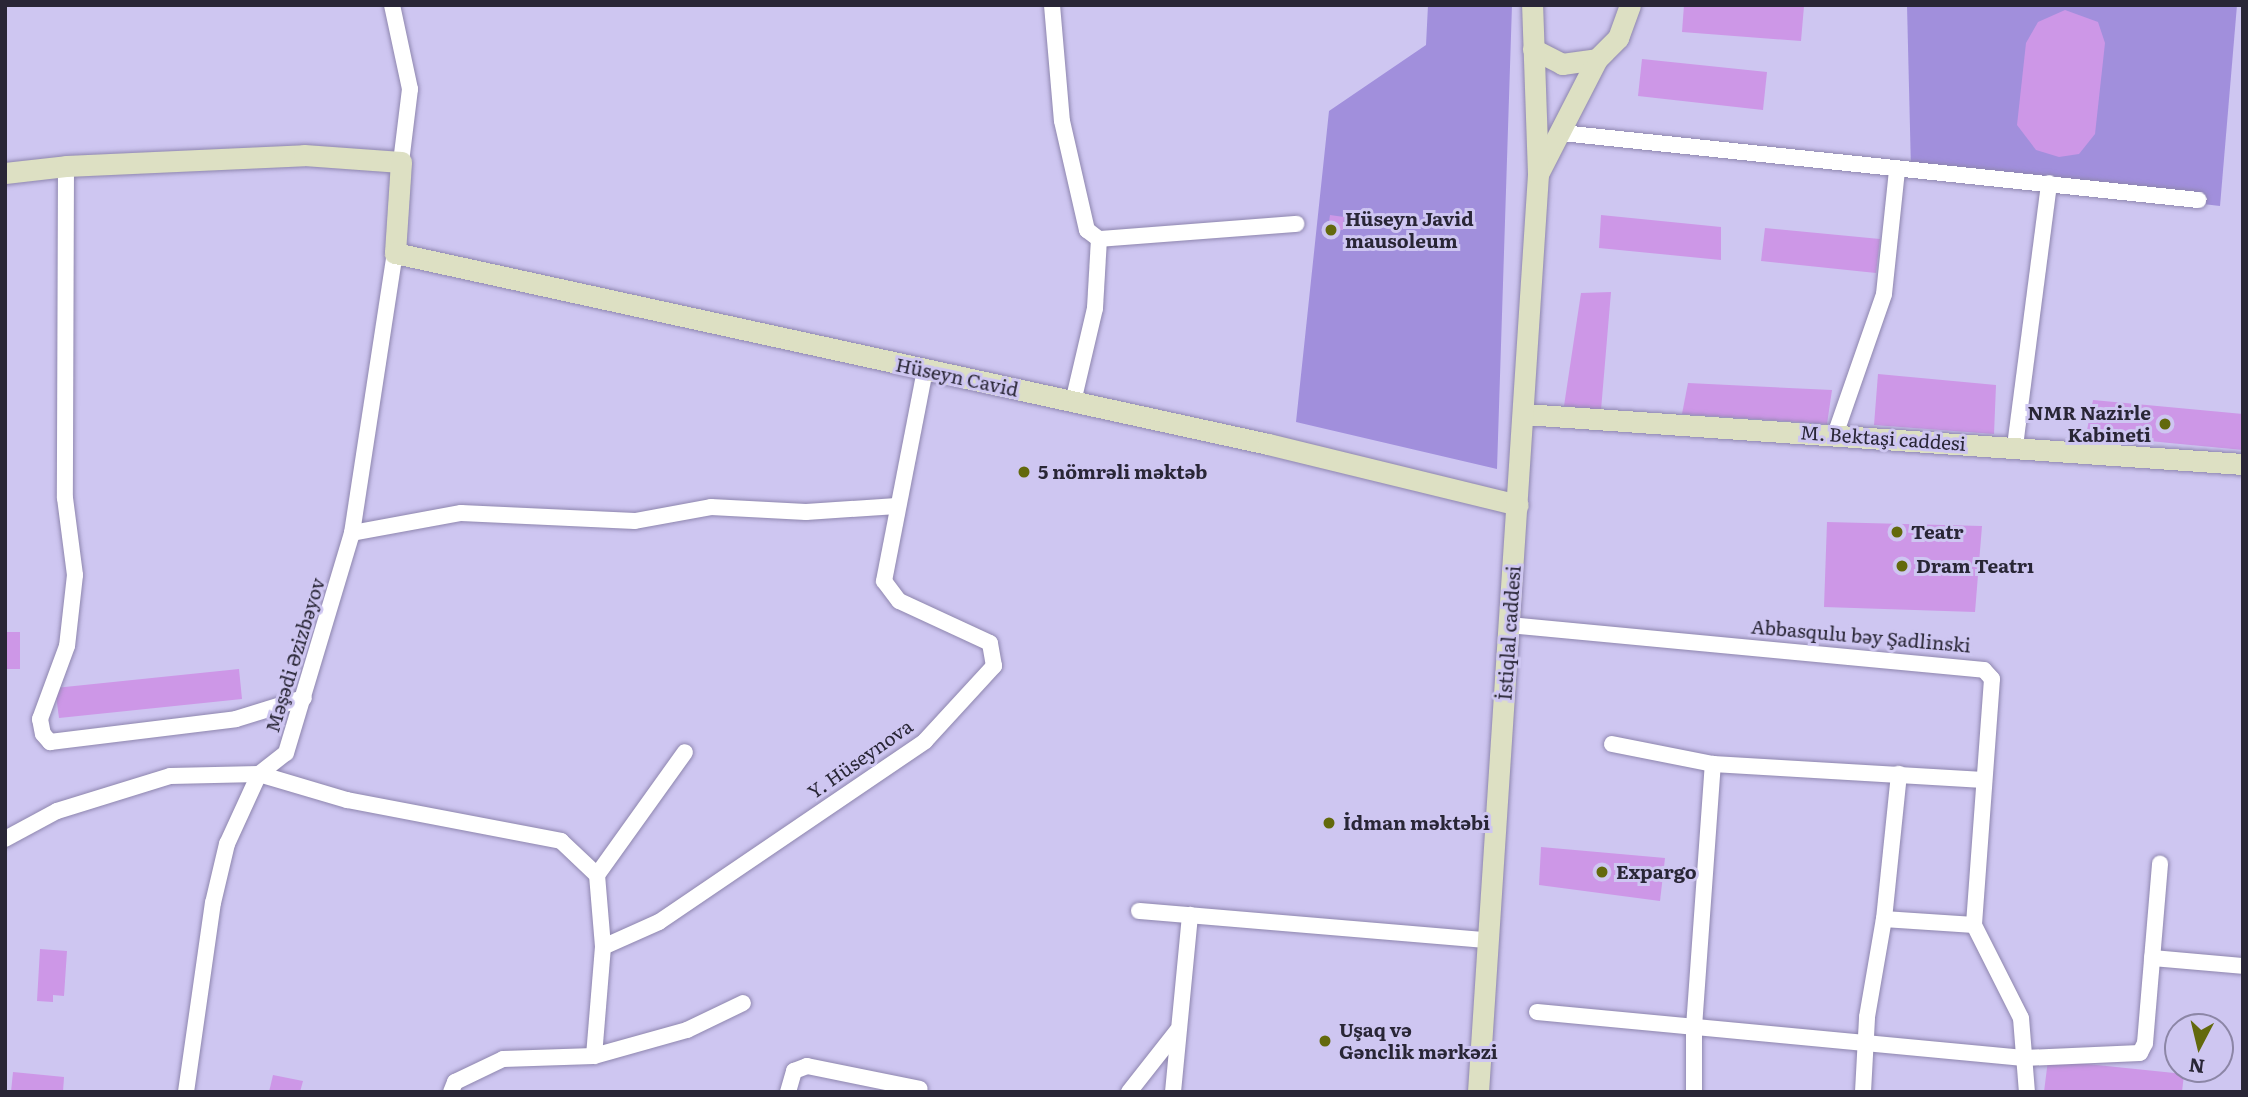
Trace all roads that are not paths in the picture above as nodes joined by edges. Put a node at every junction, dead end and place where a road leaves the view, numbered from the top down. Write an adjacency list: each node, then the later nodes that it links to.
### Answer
1 (392, 5): 8 (street)
2 (1052, 5): 16 (street)
3 (1532, 5): 5 (main road, İstiqlal caddesi)
4 (1630, 5): 6 (main road)
5 (1533, 48): 6 (main road); 12 (main road, İstiqlal caddesi)
6 (1597, 59): 7 (main road)
7 (1562, 133): 10 (street); 12 (main road)
8 (401, 162): 9 (main road); 17 (main road)
9 (66, 166): 11 (main road); 28 (street)
10 (1897, 170): 13 (street); 21 (street)
11 (5, 173)
12 (1538, 174): 20 (main road, İstiqlal caddesi)
13 (2049, 183): 14 (street); 22 (street)
14 (2198, 200)
15 (1296, 224): 16 (street)
16 (1099, 239): 19 (street)
17 (395, 253): 18 (main road, Hüseyn Cavid); 26 (street, Məşədi Əzizbəyov)
18 (925, 371): 19 (main road, Hüseyn Cavid); 25 (street, Y. Hüseynova)
19 (1073, 402): 24 (main road, Hüseyn Cavid)
20 (1524, 414): 21 (main road, M. Bektaşi caddesi); 24 (main road, İstiqlal caddesi)
21 (1835, 435): 22 (main road, M. Bektaşi caddesi)
22 (2015, 446): 23 (main road, M. Bektaşi caddesi)
23 (2243, 464)
24 (1518, 505): 27 (main road, İstiqlal caddesi)
25 (898, 506): 26 (street); 43 (street, Y. Hüseynova)
26 (352, 533): 28 (street, Məşədi Əzizbəyov)
27 (1509, 625): 34 (street, Abbasqulu bəy Şadlinski); 42 (main road, İstiqlal caddesi)
28 (304, 698): 33 (street, Məşədi Əzizbəyov)
29 (1612, 744): 31 (street)
30 (685, 752): 37 (street)
31 (1713, 764): 32 (street); 48 (street)
32 (1899, 774): 34 (street); 40 (street)
33 (259, 775): 35 (street); 37 (street); 54 (street, Məşədi Əzizbəyov)
34 (1984, 780): 41 (street, Abbasqulu bəy Şadlinski)
35 (5, 839)
36 (2160, 864): 44 (street)
37 (597, 875): 43 (street)
38 (1139, 911): 39 (street)
39 (1190, 915): 42 (street); 49 (street)
40 (1884, 919): 41 (street); 50 (street)
41 (1974, 925): 52 (street)
42 (1487, 940): 59 (main road, İstiqlal caddesi)
43 (603, 947): 51 (street)
44 (2152, 958): 45 (street); 52 (street)
45 (2243, 966)
46 (743, 1003): 51 (street)
47 (1537, 1012): 48 (street)
48 (1694, 1027): 50 (street); 60 (street)
49 (1179, 1029): 57 (street); 58 (street)
50 (1864, 1042): 52 (street); 61 (street)
51 (594, 1056): 55 (street)
52 (2024, 1058): 62 (street)
53 (922, 1091): 56 (street)
54 (186, 1092)
55 (451, 1092)
56 (788, 1092)
57 (1129, 1092)
58 (1173, 1092)
59 (1478, 1092)
60 (1694, 1092)
61 (1863, 1092)
62 (2027, 1092)

